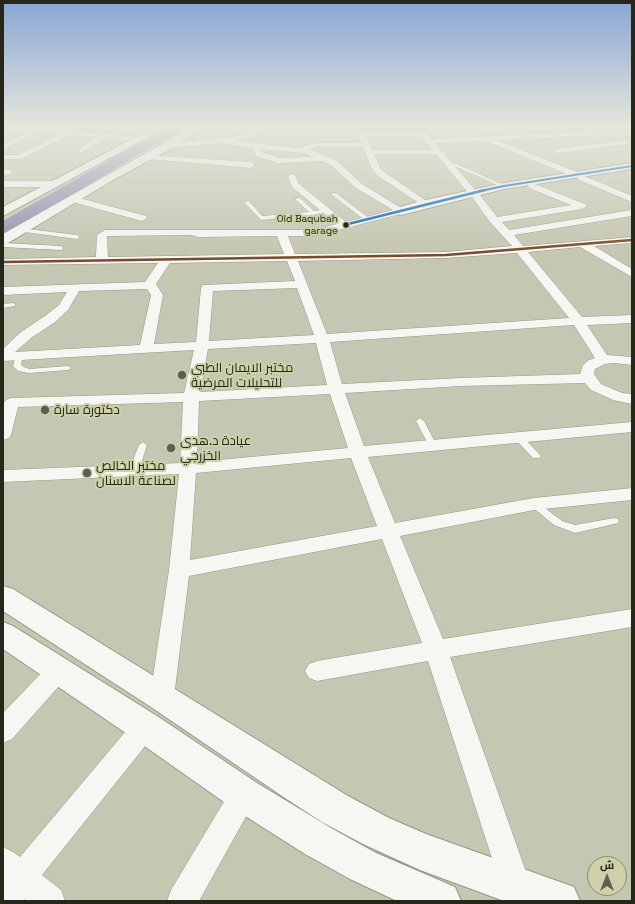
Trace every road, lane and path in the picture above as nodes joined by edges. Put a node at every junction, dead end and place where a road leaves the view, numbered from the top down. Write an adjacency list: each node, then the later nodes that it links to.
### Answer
1 (84, 168): 12 (street)
2 (128, 168): 17 (street)
3 (340, 168): 24 (street)
4 (376, 168): 21 (street)
5 (453, 168): 16 (street)
6 (462, 168): 13 (lane)
7 (559, 168): 9 (street)
8 (629, 168): 9 (street)
9 (578, 176): 13 (street); 14 (street); 19 (street)
10 (292, 177): 23 (street)
11 (3, 184): 12 (street)
12 (55, 184): 25 (street)
13 (504, 186): 16 (street)
14 (532, 186): 16 (street); 22 (street)
15 (334, 194): 30 (lane)
16 (475, 195): 21 (street); 24 (street); 31 (street)
17 (72, 199): 29 (street); 33 (street)
18 (298, 199): 26 (lane)
19 (632, 199)
20 (247, 202): 26 (lane)
21 (425, 204): 24 (street)
22 (582, 206): 28 (street); 31 (street)
23 (327, 211): 26 (lane); 32 (street)
24 (401, 211): 30 (street)
25 (3, 212)
26 (313, 213)
27 (632, 213): 28 (street)
28 (610, 217): 35 (street)
29 (142, 218)
30 (368, 220): 32 (street)
31 (494, 220): 35 (street)
32 (344, 225): 34 (street)
33 (19, 230): 37 (lane); 38 (street)
34 (281, 233): 36 (street); 45 (street)
35 (507, 233): 43 (street)
36 (198, 234): 44 (street); 47 (street)
37 (76, 237)
38 (3, 240)
39 (632, 240): 41 (street)
40 (3, 244): 42 (lane)
41 (582, 244): 43 (street); 50 (street)
42 (61, 248)
43 (520, 249): 45 (street); 59 (street)
44 (188, 251): 45 (street); 46 (street)
45 (291, 258): 52 (street)
46 (166, 260): 47 (street); 53 (street)
47 (102, 261): 48 (street)
48 (3, 262)
49 (632, 262): 50 (street)
50 (615, 263): 51 (street)
51 (632, 274)
52 (302, 284): 60 (street); 61 (street)
53 (149, 285): 54 (street); 62 (street)
54 (75, 288): 55 (street); 64 (street)
55 (3, 291)
56 (13, 305): 57 (lane)
57 (3, 306)
58 (632, 320): 59 (street)
59 (578, 321): 60 (street); 65 (street)
60 (322, 339): 61 (street); 69 (street)
61 (202, 346): 62 (street); 70 (street)
62 (146, 349): 63 (street)
63 (19, 355): 64 (street); 67 (lane)
64 (3, 357)
65 (603, 360): 66 (street); 68 (street)
66 (632, 361)
67 (68, 368)
68 (588, 378): 69 (street); 71 (street)
69 (336, 389): 70 (street); 78 (street)
70 (191, 397): 74 (street); 80 (street)
71 (632, 399)
72 (420, 421): 77 (lane)
73 (632, 427): 75 (street)
74 (3, 435)
75 (519, 438): 77 (street); 79 (lane)
76 (143, 445): 81 (lane)
77 (433, 446): 78 (street)
78 (358, 453): 80 (street); 86 (street)
79 (536, 456)
80 (188, 468): 81 (street); 87 (street)
81 (134, 470): 82 (street)
82 (3, 476)
83 (632, 494): 84 (street)
84 (534, 504): 85 (lane); 86 (street)
85 (614, 521)
86 (390, 530): 87 (street); 91 (street)
87 (179, 570): 94 (street)
88 (3, 597): 94 (street)
89 (632, 618): 91 (street)
90 (3, 634): 92 (street)
91 (436, 650): 93 (street); 99 (street)
92 (59, 670): 95 (street); 96 (street)
93 (317, 671)
94 (162, 697): 99 (street)
95 (145, 727): 97 (street); 98 (street)
96 (3, 731)
97 (244, 795): 101 (street); 102 (street)
98 (10, 880): 100 (street)
99 (516, 886): 103 (street)
100 (50, 901)
101 (182, 901)
102 (441, 901)
103 (560, 901)

